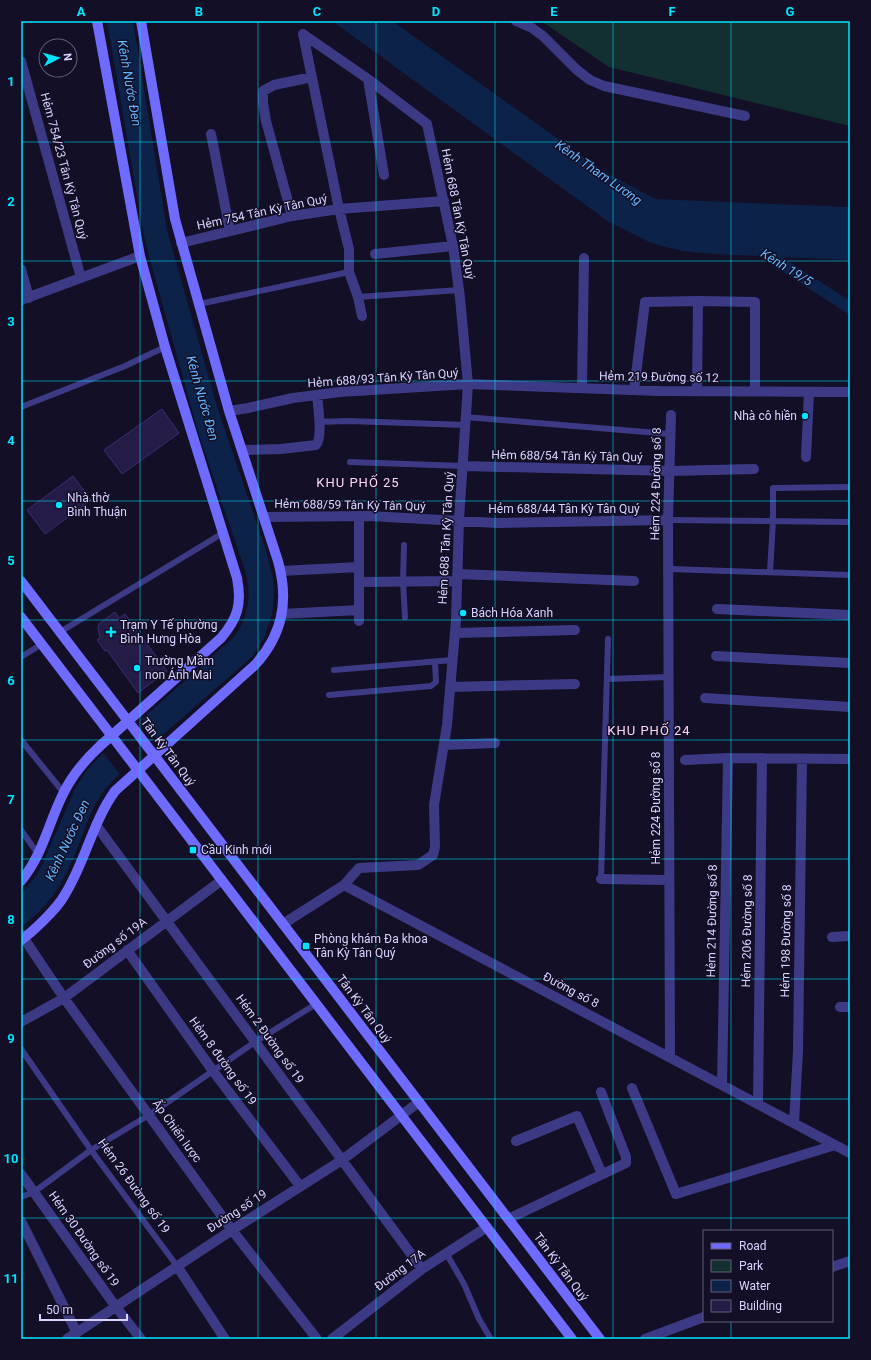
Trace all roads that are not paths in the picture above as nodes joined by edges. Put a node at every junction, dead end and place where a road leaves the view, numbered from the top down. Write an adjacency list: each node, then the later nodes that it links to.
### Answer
1 (97, 21): 17 (street)
2 (142, 21): 14 (street)
3 (516, 21): 7 (street)
4 (21, 61): 21 (street, Hẻm 754/23 Tân Kỳ Tân Quý)
5 (312, 77): 6 (street); 11 (street); 12 (street)
6 (368, 79): 9 (street); 10 (street, Hẻm 688 Tân Kỳ Tân Quý)
7 (745, 116)
8 (211, 134): 13 (street)
9 (384, 175)
10 (444, 201): 11 (street, Hẻm 754 Tân Kỳ Tân Quý); 15 (street, Hẻm 688 Tân Kỳ Tân Quý)
11 (339, 209): 12 (street, Hẻm 754 Tân Kỳ Tân Quý); 20 (street)
12 (292, 216): 13 (street, Hẻm 754 Tân Kỳ Tân Quý)
13 (230, 231): 14 (street, Hẻm 754 Tân Kỳ Tân Quý)
14 (181, 243): 26 (street)
15 (453, 246): 16 (street); 22 (street, Hẻm 688 Tân Kỳ Tân Quý)
16 (375, 254)
17 (140, 256): 21 (street); 28 (street)
18 (584, 258): 30 (street)
19 (21, 269): 24 (street)
20 (349, 272): 23 (street); 26 (lane)
21 (81, 278): 24 (street)
22 (459, 290): 23 (lane); 29 (street, Hẻm 688 Tân Kỳ Tân Quý)
23 (358, 297): 27 (street)
24 (25, 299)
25 (698, 302): 31 (street); 32 (street); 33 (street)
26 (199, 304): 38 (street)
27 (362, 316)
28 (165, 347): 37 (lane); 56 (street)
29 (468, 384): 30 (street, Hẻm 219 Đường số 12); 36 (street, Hẻm 688/93 Tân Kỳ Tân Quý); 40 (street, Hẻm 688 Tân Kỳ Tân Quý)
30 (582, 388): 31 (street, Hẻm 219 Đường số 12)
31 (634, 390): 32 (street, Hẻm 219 Đường số 12)
32 (697, 391): 33 (street, Hẻm 219 Đường số 12)
33 (755, 392): 34 (street, Hẻm 219 Đường số 12)
34 (809, 392): 35 (street, Hẻm 219 Đường số 12); 44 (street)
35 (850, 392)
36 (318, 395): 38 (street, Hẻm 688/93 Tân Kỳ Tân Quý); 41 (street)
37 (21, 407)
38 (229, 411): 43 (street)
39 (671, 415): 42 (street, Hẻm 224 Đường số 8)
40 (466, 421): 41 (lane); 42 (lane); 46 (street, Hẻm 688 Tân Kỳ Tân Quý)
41 (319, 422): 43 (street)
42 (670, 434): 48 (street, Hẻm 224 Đường số 8)
43 (242, 450): 51 (street)
44 (806, 457)
45 (350, 462): 46 (lane)
46 (463, 466): 48 (street, Hẻm 688/54 Tân Kỳ Tân Quý); 52 (street, Hẻm 688 Tân Kỳ Tân Quý)
47 (754, 469): 48 (street, Hẻm 688/54 Tân Kỳ Tân Quý)
48 (670, 471): 53 (street, Hẻm 224 Đường số 8)
49 (850, 487): 54 (lane)
50 (359, 516): 51 (street, Hẻm 688/59 Tân Kỳ Tân Quý); 52 (street, Hẻm 688/59 Tân Kỳ Tân Quý); 58 (street)
51 (264, 517): 60 (street)
52 (460, 520): 53 (street, Hẻm 688/44 Tân Kỳ Tân Quý); 63 (street, Hẻm 688 Tân Kỳ Tân Quý)
53 (668, 520): 54 (lane); 59 (street, Hẻm 224 Đường số 8)
54 (773, 521): 55 (lane); 61 (lane)
55 (850, 522)
56 (223, 533): 76 (lane); 93 (street)
57 (404, 545): 67 (lane)
58 (359, 567): 60 (street); 66 (street)
59 (668, 569): 61 (lane); 86 (street, Hẻm 224 Đường số 8)
60 (281, 571): 70 (street)
61 (770, 572): 62 (lane)
62 (850, 575)
63 (457, 577): 65 (street); 67 (street); 77 (street, Hẻm 688 Tân Kỳ Tân Quý)
64 (21, 581): 76 (street, Tân Kỳ Tân Quý)
65 (634, 581)
66 (359, 582): 67 (street); 68 (street)
67 (403, 582): 73 (lane)
68 (360, 610): 70 (street); 74 (street)
69 (717, 610): 71 (street)
70 (281, 614): 98 (street)
71 (850, 615)
72 (21, 616): 79 (street)
73 (405, 617)
74 (359, 621)
75 (574, 630): 77 (street)
76 (60, 632): 93 (street, Tân Kỳ Tân Quý)
77 (455, 633): 82 (street, Hẻm 688 Tân Kỳ Tân Quý)
78 (608, 639): 87 (lane)
79 (42, 644): 81 (lane); 94 (street)
80 (716, 656): 84 (street)
81 (21, 657)
82 (452, 660): 83 (lane); 89 (street, Hẻm 688 Tân Kỳ Tân Quý)
83 (435, 662): 85 (lane); 90 (lane)
84 (850, 664)
85 (334, 670)
86 (669, 677): 87 (lane); 111 (street, Hẻm 224 Đường số 8)
87 (606, 679): 109 (lane)
88 (575, 684): 89 (street)
89 (450, 687): 97 (street, Hẻm 688 Tân Kỳ Tân Quý)
90 (328, 694)
91 (705, 698): 92 (street)
92 (850, 707)
93 (128, 721): 94 (street); 98 (street, Tân Kỳ Tân Quý)
94 (112, 735): 104 (street); 105 (street)
95 (21, 740): 105 (lane)
96 (495, 743): 97 (street)
97 (444, 745): 113 (street, Hẻm 688 Tân Kỳ Tân Quý)
98 (154, 755): 104 (street); 115 (street, Tân Kỳ Tân Quý)
99 (728, 758): 100 (street); 103 (street); 127 (street, Hẻm 214 Đường số 8)
100 (762, 758): 101 (street); 131 (street, Hẻm 206 Đường số 8)
101 (802, 759): 102 (street); 134 (street, Hẻm 198 Đường số 8)
102 (850, 759)
103 (685, 760)
104 (138, 770): 106 (street); 110 (street)
105 (64, 793): 108 (street)
106 (96, 825): 114 (street, Hẻm 2 Đường số 19); 117 (street)
107 (21, 830): 108 (lane)
108 (38, 854): 112 (street)
109 (601, 879): 111 (street)
110 (222, 880): 114 (street, Đường số 19A); 121 (street)
111 (669, 880): 125 (street, Hẻm 224 Đường số 8)
112 (21, 881)
113 (344, 885): 115 (street); 125 (street, Đường số 8)
114 (166, 921): 119 (street, Đường số 19A); 123 (street, Hẻm 2 Đường số 19)
115 (283, 924): 130 (street, Tân Kỳ Tân Quý)
116 (850, 936): 118 (street)
117 (22, 937): 120 (street, Ấp Chiến lược)
118 (832, 937)
119 (127, 950): 120 (street, Đường số 19A); 126 (street, Hẻm 8 đường số 19)
120 (64, 998): 122 (street, Đường số 19A); 132 (street, Ấp Chiến lược)
121 (316, 1004): 123 (lane); 133 (street)
122 (21, 1022)
123 (255, 1042): 126 (lane); 139 (street, Hẻm 2 Đường số 19)
124 (21, 1050): 137 (lane, Hẻm 26 Đường số 19)
125 (670, 1057): 127 (street, Đường số 8)
126 (213, 1071): 132 (lane); 142 (street, Hẻm 8 đường số 19)
127 (722, 1085): 131 (street, Đường số 8)
128 (632, 1088): 136 (street)
129 (601, 1092): 141 (street)
130 (419, 1102): 133 (street, Đường số 19); 145 (street, Tân Kỳ Tân Quý)
131 (758, 1104): 134 (street, Đường số 8)
132 (149, 1114): 137 (lane); 148 (street, Ấp Chiến lược)
133 (402, 1116): 139 (street, Đường số 19); 147 (street)
134 (794, 1123): 136 (street, Đường số 8)
135 (516, 1141): 141 (street)
136 (835, 1145): 138 (street, Đường số 8)
137 (91, 1150): 143 (lane); 151 (lane, Hẻm 26 Đường số 19)
138 (850, 1153)
139 (342, 1160): 142 (street, Đường số 19); 153 (street, Hẻm 2 Đường số 19)
140 (21, 1174): 143 (street, Hẻm 30 Đường số 19)
141 (602, 1174): 145 (street)
142 (300, 1186): 148 (street, Đường số 19)
143 (34, 1192): 144 (lane); 154 (street, Hẻm 30 Đường số 19)
144 (21, 1197)
145 (508, 1219): 164 (street, Tân Kỳ Tân Quý)
146 (21, 1221): 156 (street)
147 (487, 1227): 149 (street, Đường 17A); 163 (street)
148 (232, 1230): 151 (street, Đường số 19); 160 (street, Ấp Chiến lược)
149 (446, 1253): 153 (street, Đường 17A); 162 (lane)
150 (850, 1261): 152 (street)
151 (177, 1266): 154 (street, Đường số 19); 159 (street, Hẻm 26 Đường số 19)
152 (833, 1267)
153 (422, 1269): 161 (street, Đường 17A)
154 (116, 1307): 156 (street, Đường số 19); 158 (street, Hẻm 30 Đường số 19)
155 (703, 1317): 165 (street)
156 (76, 1333): 157 (street, Đường số 19)
157 (67, 1339)
158 (140, 1339)
159 (225, 1339)
160 (317, 1339)
161 (332, 1339)
162 (491, 1339)
163 (572, 1339)
164 (600, 1339)
165 (645, 1339)

